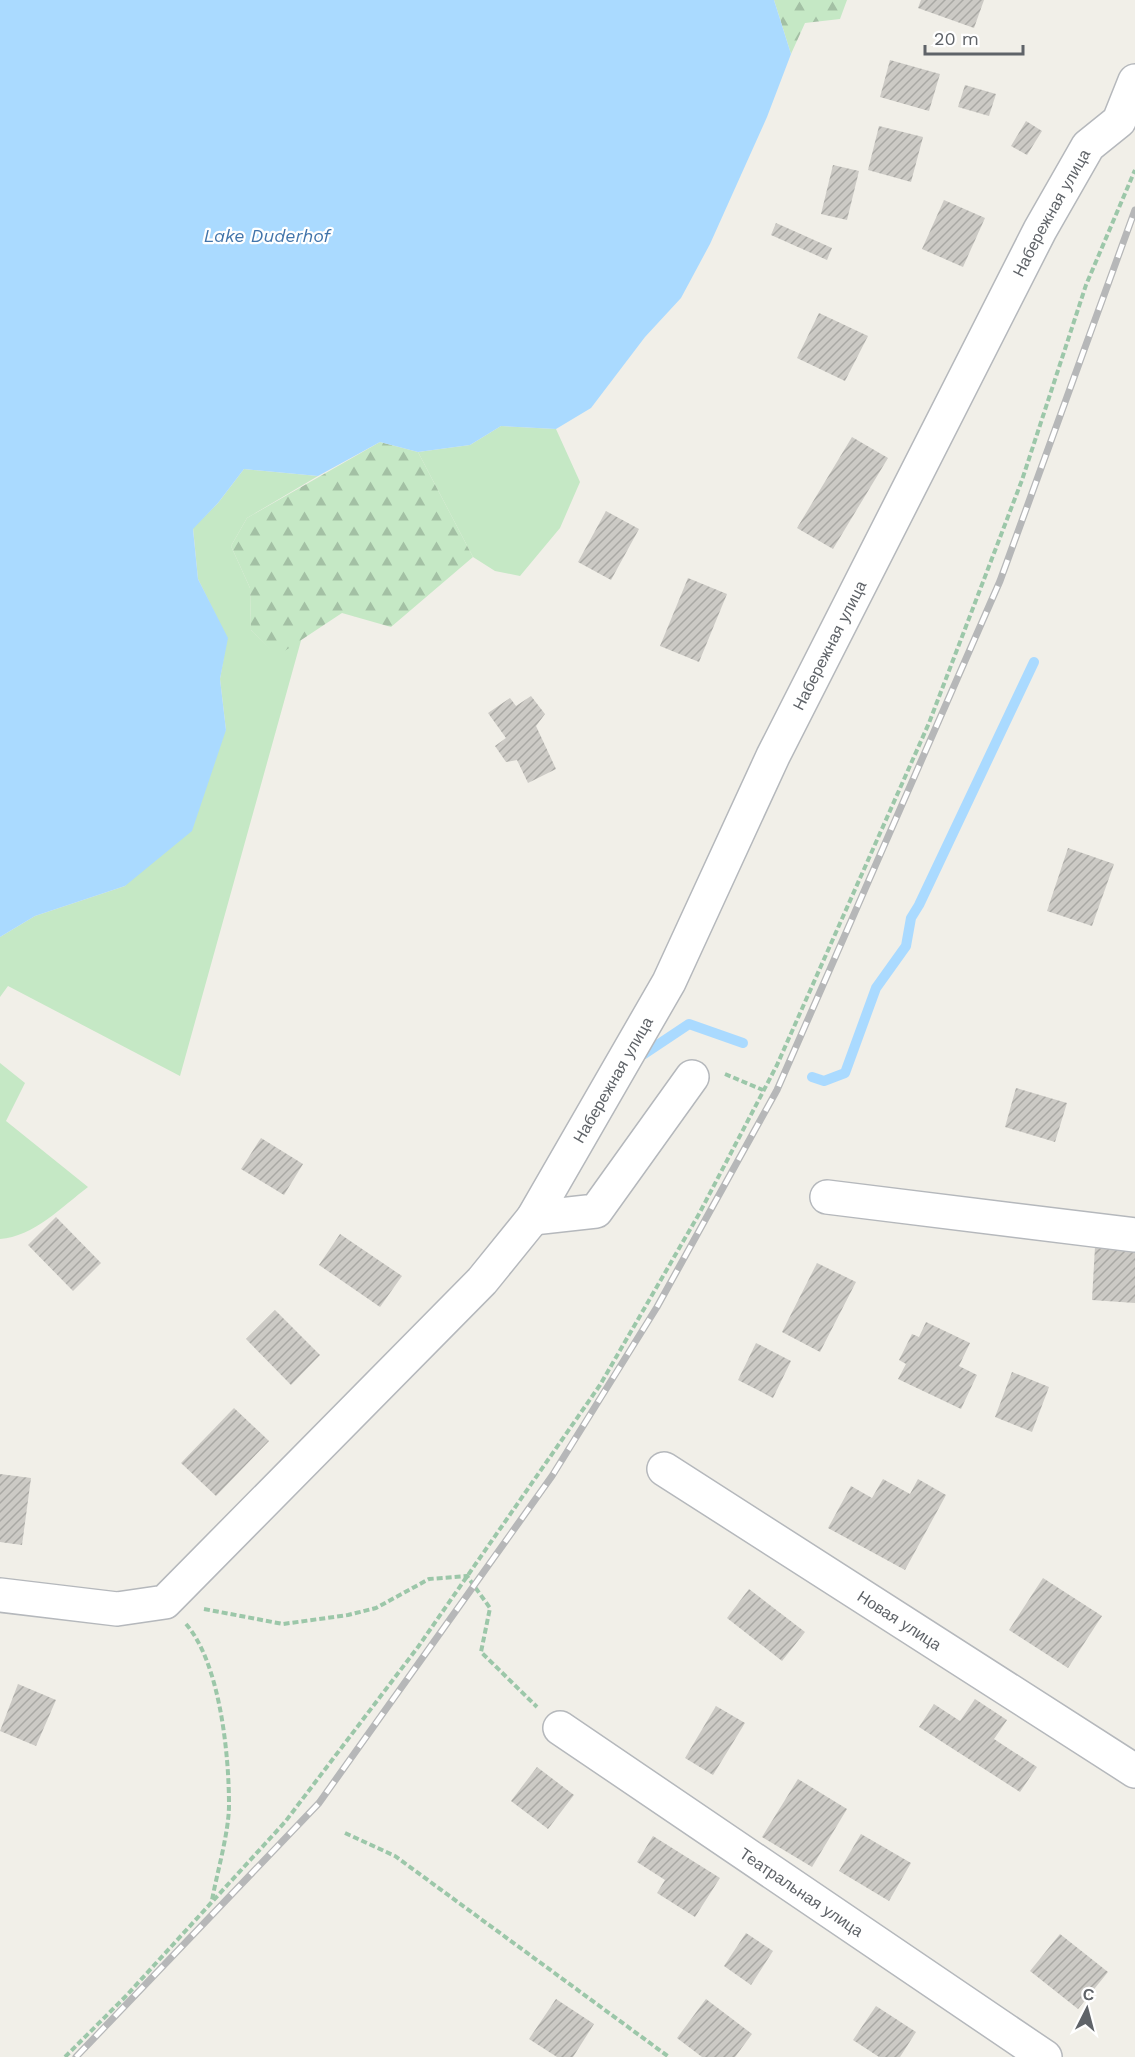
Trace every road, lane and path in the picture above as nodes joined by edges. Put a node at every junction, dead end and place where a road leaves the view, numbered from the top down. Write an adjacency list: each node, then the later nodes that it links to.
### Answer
1 (1135, 81): 5 (street, Набережная улица)
2 (707, 1075): 3 (path); 5 (street)
3 (763, 1090)
4 (827, 1197): 6 (street)
5 (533, 1218): 9 (street, Набережная улица)
6 (1135, 1234)
7 (664, 1469): 11 (street, Новая улица)
8 (0, 1595): 9 (street)
9 (165, 1602): 10 (path); 13 (path)
10 (560, 1728): 15 (street, Театральная улица)
11 (1135, 1771)
12 (345, 1833): 14 (path)
13 (211, 1903)
14 (669, 2057)
15 (1045, 2057)

